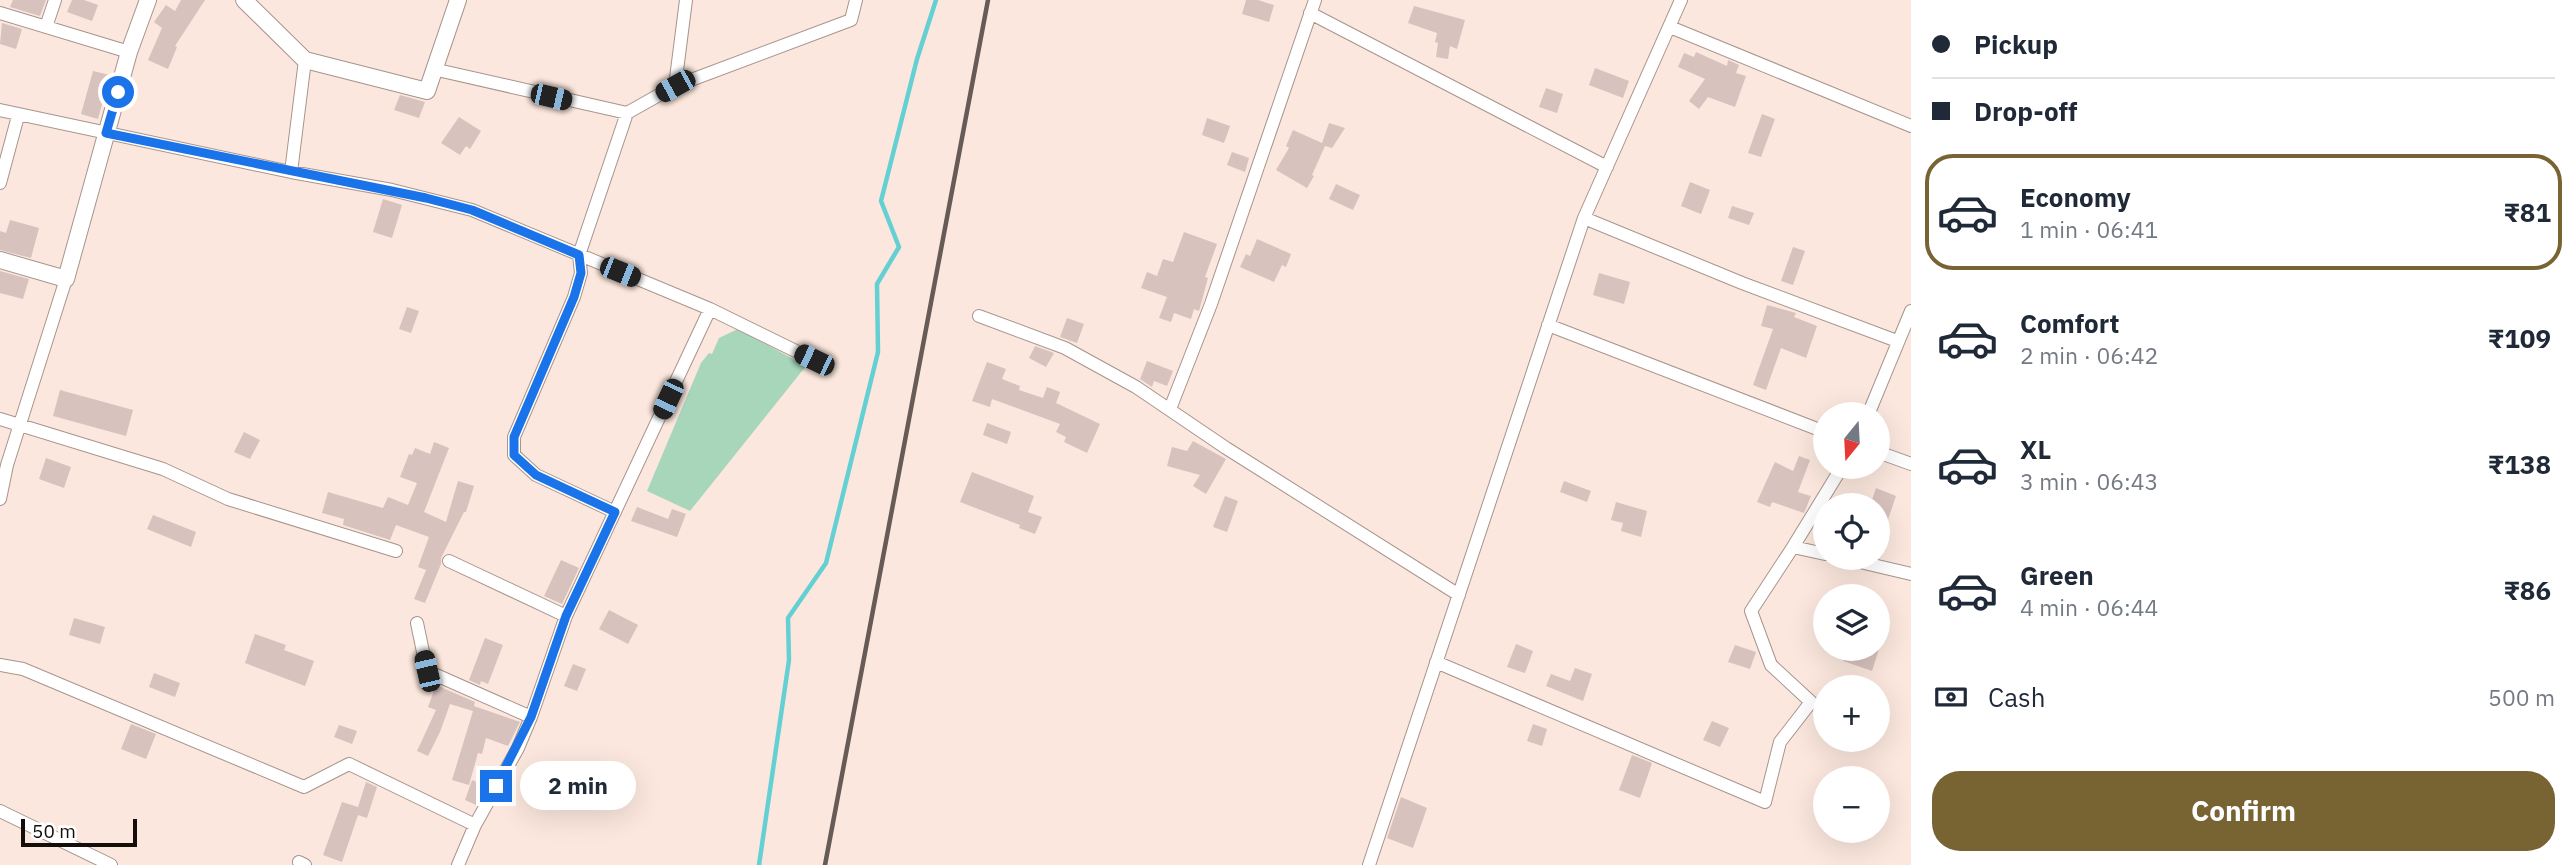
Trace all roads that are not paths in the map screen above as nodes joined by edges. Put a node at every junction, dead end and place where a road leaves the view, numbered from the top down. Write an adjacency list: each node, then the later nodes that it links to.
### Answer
1 (55, 0): 11 (street)
2 (148, 0): 13 (street)
3 (244, 0): 14 (street)
4 (458, 0): 15 (street)
5 (686, 0): 16 (street)
6 (856, 0): 16 (street)
7 (1315, 0): 10 (street)
8 (1681, 0): 12 (street)
9 (0, 13): 11 (street)
10 (1310, 13): 22 (street); 36 (street)
11 (46, 27): 13 (street)
12 (1670, 27): 20 (street); 22 (street)
13 (130, 52): 21 (street)
14 (304, 60): 15 (street); 23 (street)
15 (433, 69): 18 (street)
16 (675, 86): 18 (street)
17 (0, 110): 19 (street)
18 (627, 113): 26 (street)
19 (18, 116): 21 (street); 24 (street)
20 (1911, 126)
21 (106, 133): 23 (street); 28 (street)
22 (1607, 167): 25 (street)
23 (291, 172): 26 (street)
24 (0, 183)
25 (1584, 218): 32 (street); 33 (street)
26 (579, 255): 29 (street); 44 (street)
27 (0, 260): 28 (street)
28 (66, 279): 38 (street)
29 (710, 309): 34 (street); 44 (street)
30 (1911, 311): 33 (street)
31 (979, 316): 36 (street)
32 (1548, 325): 39 (street); 51 (street)
33 (1896, 341): 35 (street)
34 (814, 360)
35 (1873, 402)
36 (1170, 409): 51 (street)
37 (0, 419): 38 (street)
38 (22, 425): 43 (street); 46 (street)
39 (1813, 427)
40 (1890, 456): 41 (street)
41 (1911, 464)
42 (1834, 480): 45 (street)
43 (0, 499)
44 (615, 512): 52 (street)
45 (1793, 547): 47 (street); 54 (street)
46 (396, 551)
47 (1813, 551)
48 (449, 561): 52 (street)
49 (1890, 569): 50 (street)
50 (1911, 574)
51 (1459, 595): 54 (street)
52 (566, 616): 56 (street)
53 (416, 623): 56 (street)
54 (1436, 662): 61 (street)
55 (0, 666): 58 (street)
56 (531, 717): 58 (street)
57 (0, 811): 59 (street)
58 (475, 825): 60 (street)
59 (111, 865)
60 (458, 865)
61 (1369, 865)

